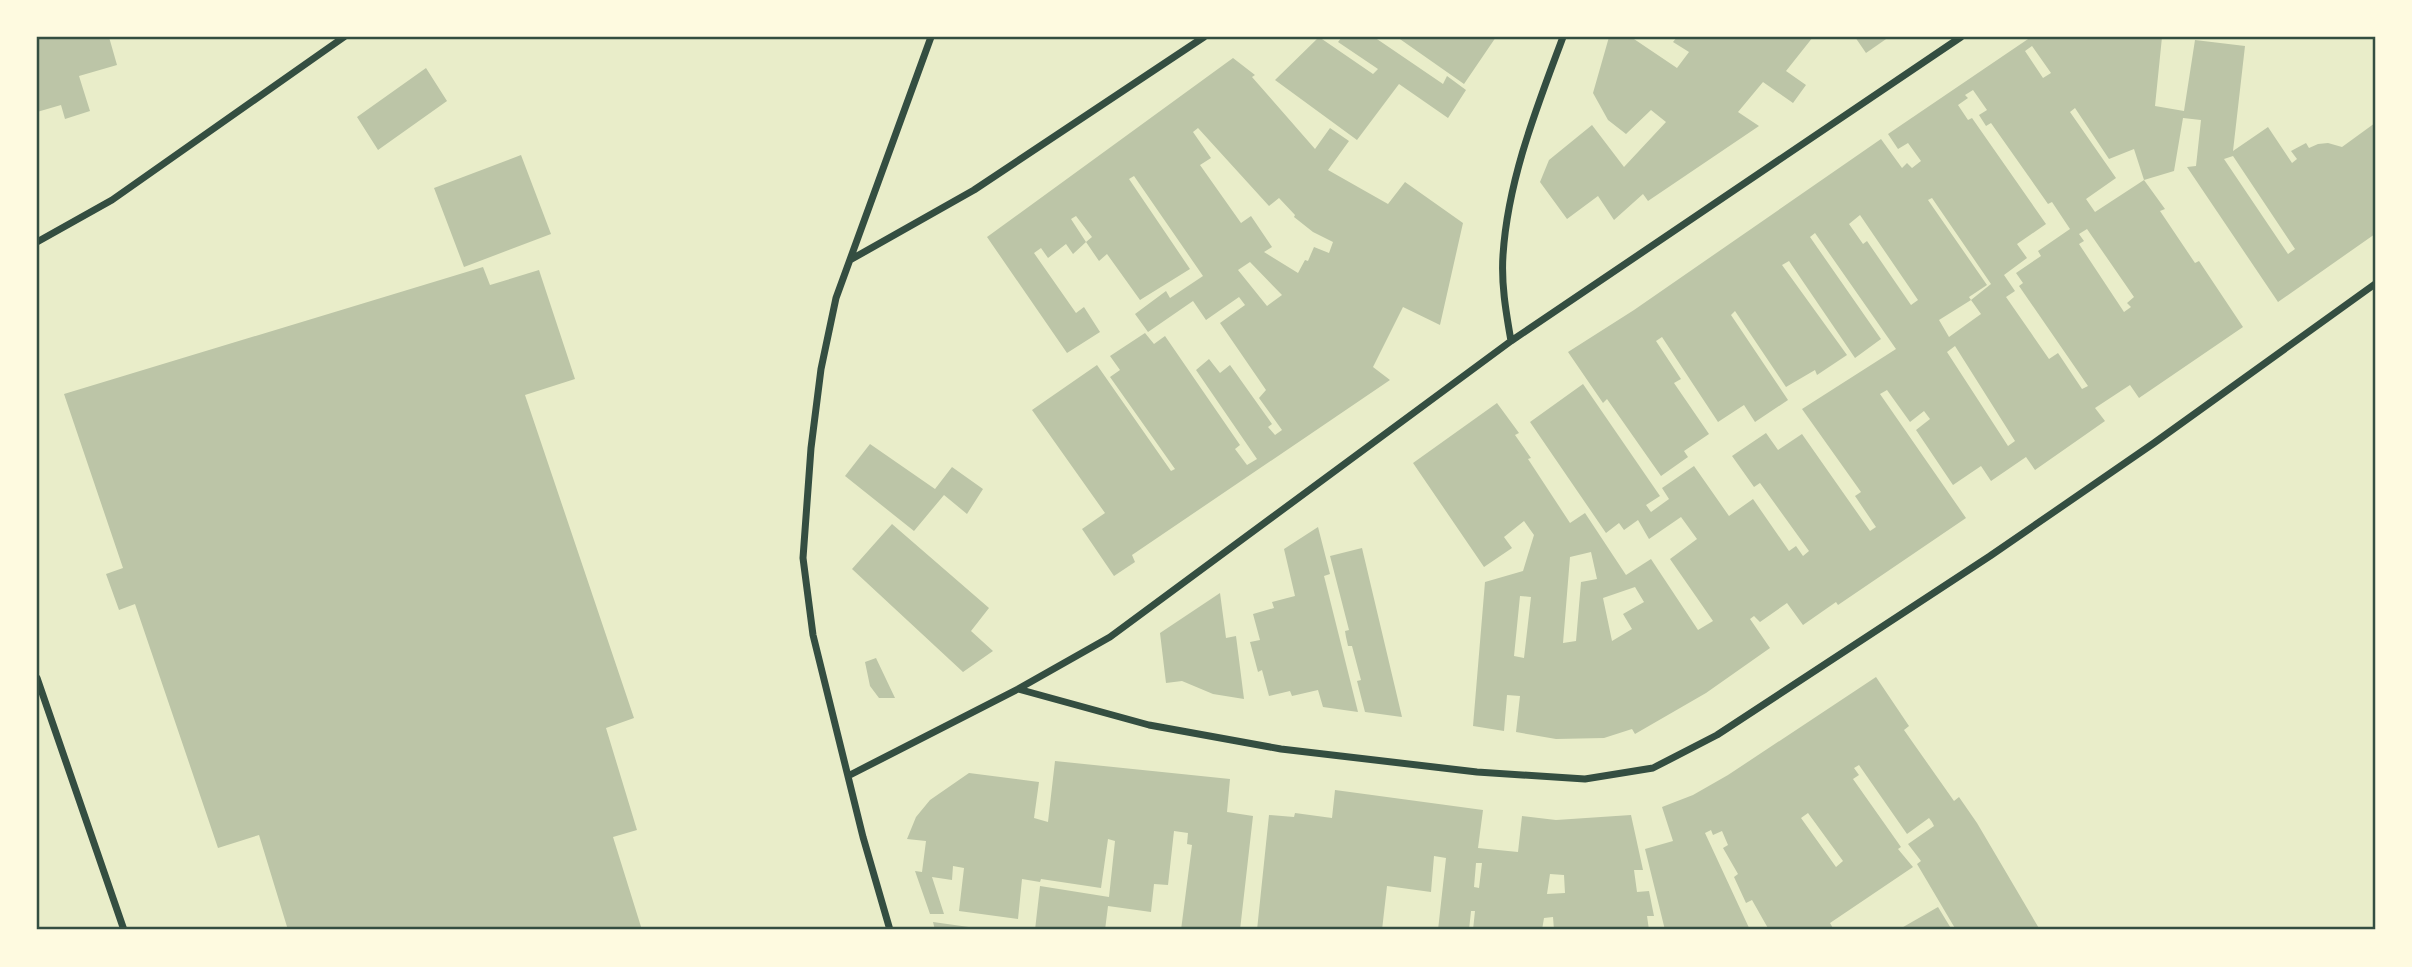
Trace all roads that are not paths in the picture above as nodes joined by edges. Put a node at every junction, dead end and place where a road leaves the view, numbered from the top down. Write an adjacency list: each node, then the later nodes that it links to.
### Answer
1 (344, 37): 6 (street)
2 (932, 37): 7 (street)
3 (1204, 37): 7 (street)
4 (1563, 37): 9 (street)
5 (1961, 37): 9 (street)
6 (37, 242)
7 (849, 260): 12 (street)
8 (2375, 284): 11 (street)
9 (1511, 341): 11 (street)
10 (37, 678): 13 (street)
11 (1018, 689): 12 (street)
12 (848, 776): 14 (street)
13 (124, 930)
14 (890, 930)

